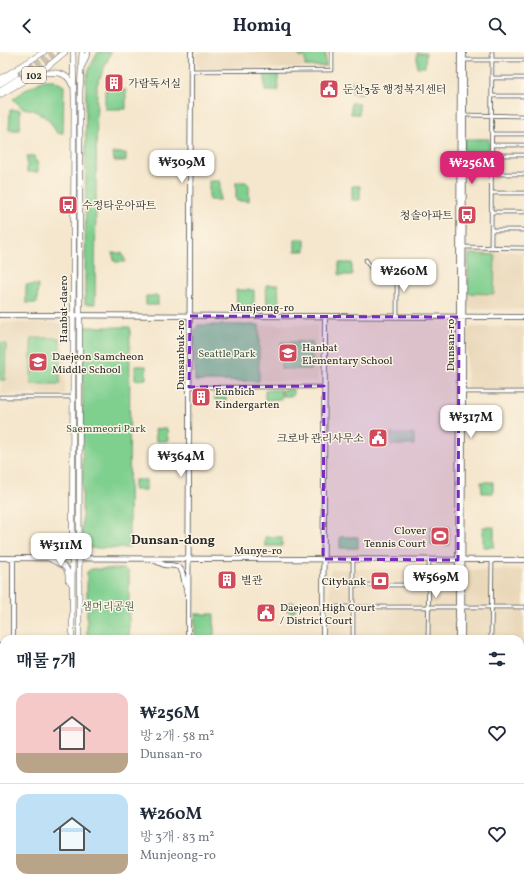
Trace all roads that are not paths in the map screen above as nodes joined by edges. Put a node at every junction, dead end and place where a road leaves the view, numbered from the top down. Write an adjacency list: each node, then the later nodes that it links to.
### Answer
1 (44, 52): 18 (main road)
2 (65, 52): 19 (main road, 102)
3 (73, 52): 25 (main road, Hanbat-daero)
4 (82, 52): 14 (main road, Hanbat-daero)
5 (88, 52): 14 (main road)
6 (191, 52): 15 (main road, Dunsanbuk-ro)
7 (332, 52): 15 (street)
8 (460, 52): 11 (main road, Dunsan-ro)
9 (464, 52): 11 (main road, Dunsan-ro)
10 (492, 52): 12 (street)
11 (462, 60): 12 (street); 26 (main road, Dunsan-ro); 44 (main road, Dunsan-ro)
12 (492, 60): 13 (street); 16 (street)
13 (524, 60)
14 (81, 70): 52 (main road, Hanbat-daero)
15 (190, 71): 53 (main road, Dunsanbuk-ro)
16 (492, 78): 17 (street); 23 (street)
17 (524, 78)
18 (0, 79)
19 (28, 79): 22 (main road, 102); 25 (main road)
20 (0, 84): 21 (main road)
21 (0, 90)
22 (0, 95)
23 (492, 96): 24 (street); 27 (street)
24 (524, 96)
25 (74, 98): 51 (main road, Hanbat-daero)
26 (464, 115): 27 (street); 35 (main road, Dunsan-ro)
27 (492, 115): 28 (street); 29 (street)
28 (524, 116)
29 (492, 134): 30 (street); 31 (street)
30 (524, 134)
31 (492, 145): 32 (street); 33 (street)
32 (524, 145)
33 (492, 155): 34 (street); 36 (street)
34 (524, 155)
35 (463, 174): 36 (street); 44 (main road, Dunsan-ro)
36 (491, 174): 37 (street); 38 (street)
37 (524, 174)
38 (491, 193): 39 (street); 40 (street)
39 (524, 193)
40 (491, 212): 41 (street); 42 (street)
41 (524, 212)
42 (491, 230): 43 (street); 45 (street)
43 (524, 230)
44 (461, 247): 45 (street); 56 (main road, Dunsan-ro)
45 (491, 248): 46 (street)
46 (524, 248)
47 (366, 260): 48 (street)
48 (371, 268)
49 (397, 268): 55 (street)
50 (0, 316): 51 (main road, Munjeong-ro)
51 (73, 316): 52 (main road, Munjeong-ro); 63 (main road, Hanbat-daero)
52 (80, 316): 53 (main road, Munjeong-ro); 69 (main road, Hanbat-daero)
53 (190, 316): 54 (main road, Munjeong-ro); 58 (main road, Dunsanbuk-ro)
54 (325, 317): 55 (main road, Munjeong-ro); 59 (main road)
55 (397, 317): 56 (main road, Munjeong-ro)
56 (461, 317): 57 (main road, Munjeong-ro); 60 (main road, Dunsan-ro)
57 (524, 317)
58 (189, 387): 59 (street); 71 (main road, Dunsanbuk-ro)
59 (324, 387): 72 (main road)
60 (461, 392): 61 (street); 75 (main road, Dunsan-ro)
61 (524, 392)
62 (0, 397): 63 (street)
63 (73, 397): 64 (main road, Hanbat-daero)
64 (73, 534): 67 (main road); 68 (main road, Hanbat-daero)
65 (0, 558): 66 (main road, Munye-ro)
66 (13, 558): 67 (main road, Munye-ro); 88 (main road)
67 (49, 558): 68 (main road, Munye-ro); 78 (main road)
68 (73, 558): 69 (main road, Munye-ro); 78 (main road, Hanbat-daero)
69 (79, 558): 70 (main road, Munye-ro); 90 (main road, Hanbat-daero)
70 (151, 559): 71 (main road, Munye-ro); 81 (main road)
71 (189, 559): 72 (main road, Munye-ro); 81 (main road, Dunsanbuk-ro)
72 (323, 559): 73 (main road, Munye-ro); 82 (main road)
73 (354, 560): 74 (main road, Munye-ro); 79 (street)
74 (428, 560): 75 (main road, Munye-ro); 80 (street)
75 (460, 560): 76 (main road, Munye-ro); 85 (main road, Dunsan-ro)
76 (492, 560): 77 (main road, Munye-ro); 86 (street)
77 (524, 560)
78 (72, 584): 89 (main road, Hanbat-daero)
79 (353, 585): 80 (street); 83 (street)
80 (428, 585): 84 (street)
81 (188, 593): 91 (main road, Dunsanbuk-ro)
82 (323, 607): 83 (street); 92 (main road)
83 (353, 607): 84 (street); 93 (street)
84 (428, 607): 85 (street); 94 (street)
85 (460, 607): 86 (street); 95 (main road, Dunsan-ro); 96 (main road, Dunsan-ro)
86 (491, 607): 87 (street); 97 (street)
87 (524, 607)
88 (13, 635)
89 (72, 635)
90 (79, 635)
91 (188, 635)
92 (323, 635)
93 (353, 635)
94 (428, 635)
95 (458, 635)
96 (462, 635)
97 (491, 635)

